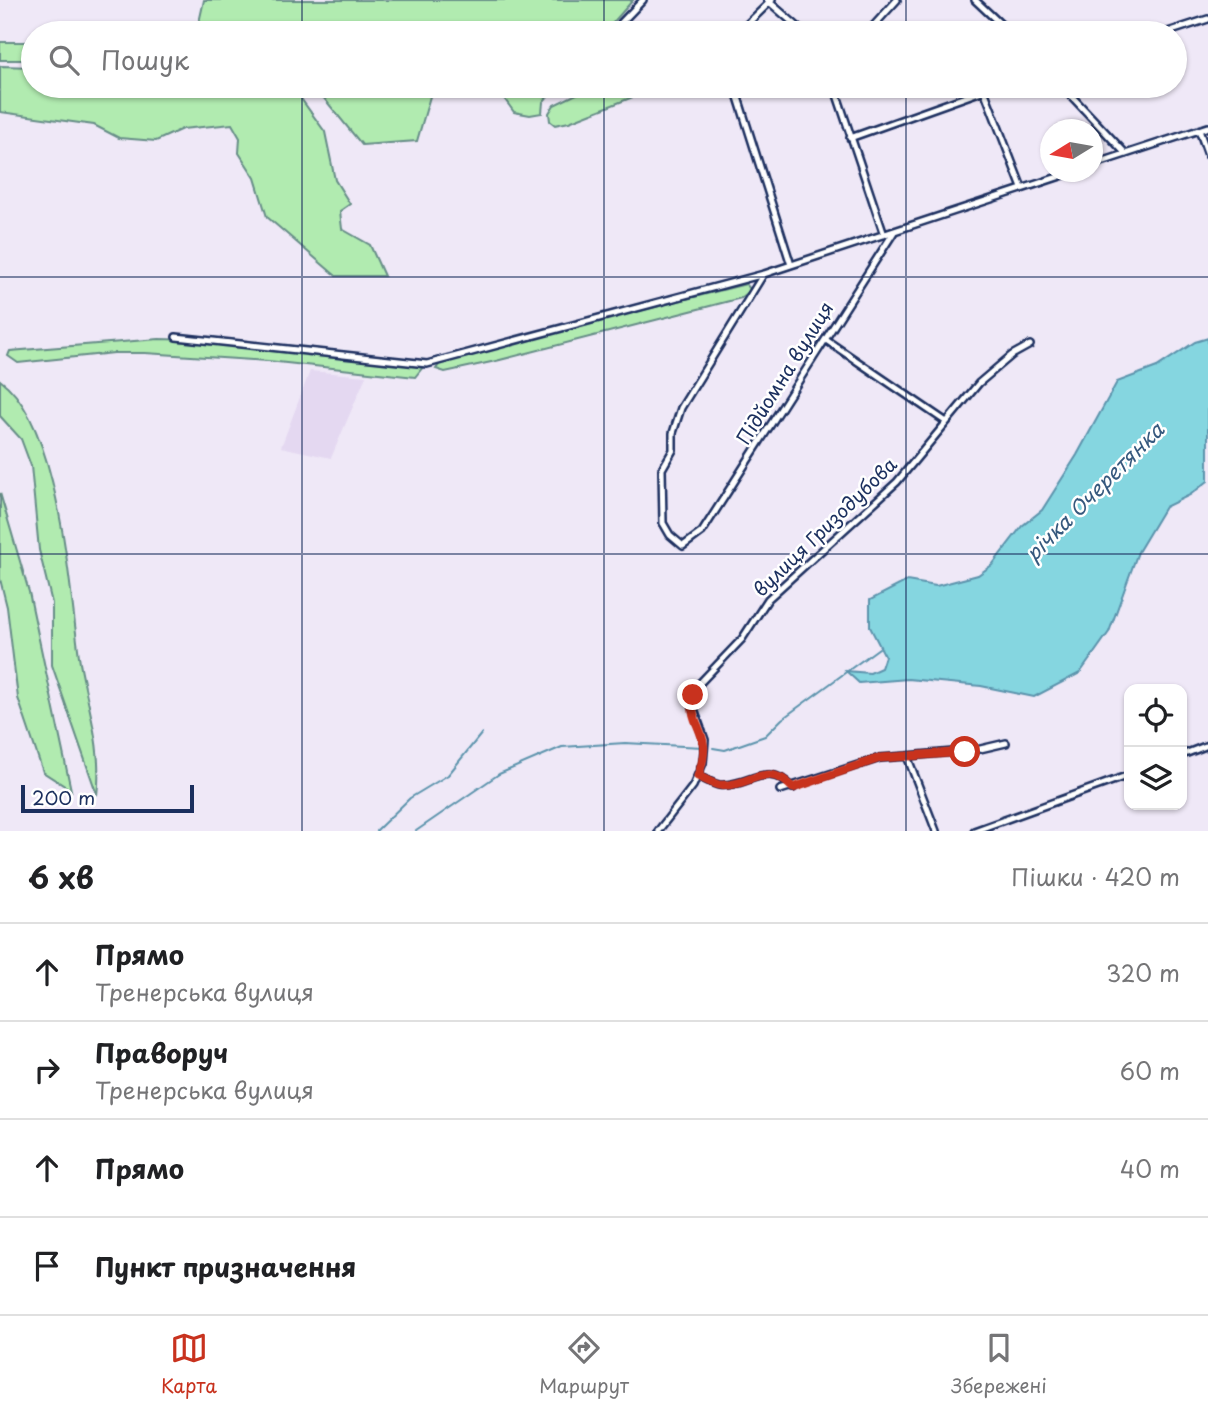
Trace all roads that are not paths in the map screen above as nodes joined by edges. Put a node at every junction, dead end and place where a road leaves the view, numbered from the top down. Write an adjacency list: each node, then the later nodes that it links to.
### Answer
1 (643, 0): 6 (street)
2 (897, 0): 9 (street)
3 (975, 0): 10 (street)
4 (770, 1): 7 (street); 8 (street)
5 (1208, 19): 11 (street)
6 (623, 21)
7 (750, 21)
8 (792, 21)
9 (878, 21)
10 (997, 21)
11 (1187, 26)
12 (738, 98): 27 (street)
13 (838, 98): 19 (street)
14 (962, 98): 19 (street)
15 (987, 98): 24 (street)
16 (1074, 98): 20 (street)
17 (1208, 127): 18 (street)
18 (1199, 130): 20 (street); 21 (street)
19 (850, 138): 26 (street)
20 (1126, 154): 22 (street)
21 (1208, 155)
22 (1103, 162)
23 (1040, 182): 24 (street)
24 (1021, 188): 25 (street)
25 (894, 232): 26 (street); 30 (street, Підйомна вулиця)
26 (884, 235): 27 (street)
27 (791, 265): 28 (street)
28 (764, 274): 29 (street); 30 (street, Підйомна вулиця)
29 (176, 337)
30 (826, 340): 32 (street)
31 (1030, 345): 32 (street, вулиця Гризодубова)
32 (945, 421): 37 (street, вулиця Гризодубова)
33 (1006, 743): 36 (street)
34 (1208, 745): 35 (street)
35 (1187, 753)
36 (907, 756): 39 (street); 42 (street)
37 (698, 776): 39 (street); 41 (street)
38 (1124, 777): 43 (street)
39 (793, 788): 40 (street)
40 (780, 790)
41 (658, 831)
42 (936, 831)
43 (974, 831)

